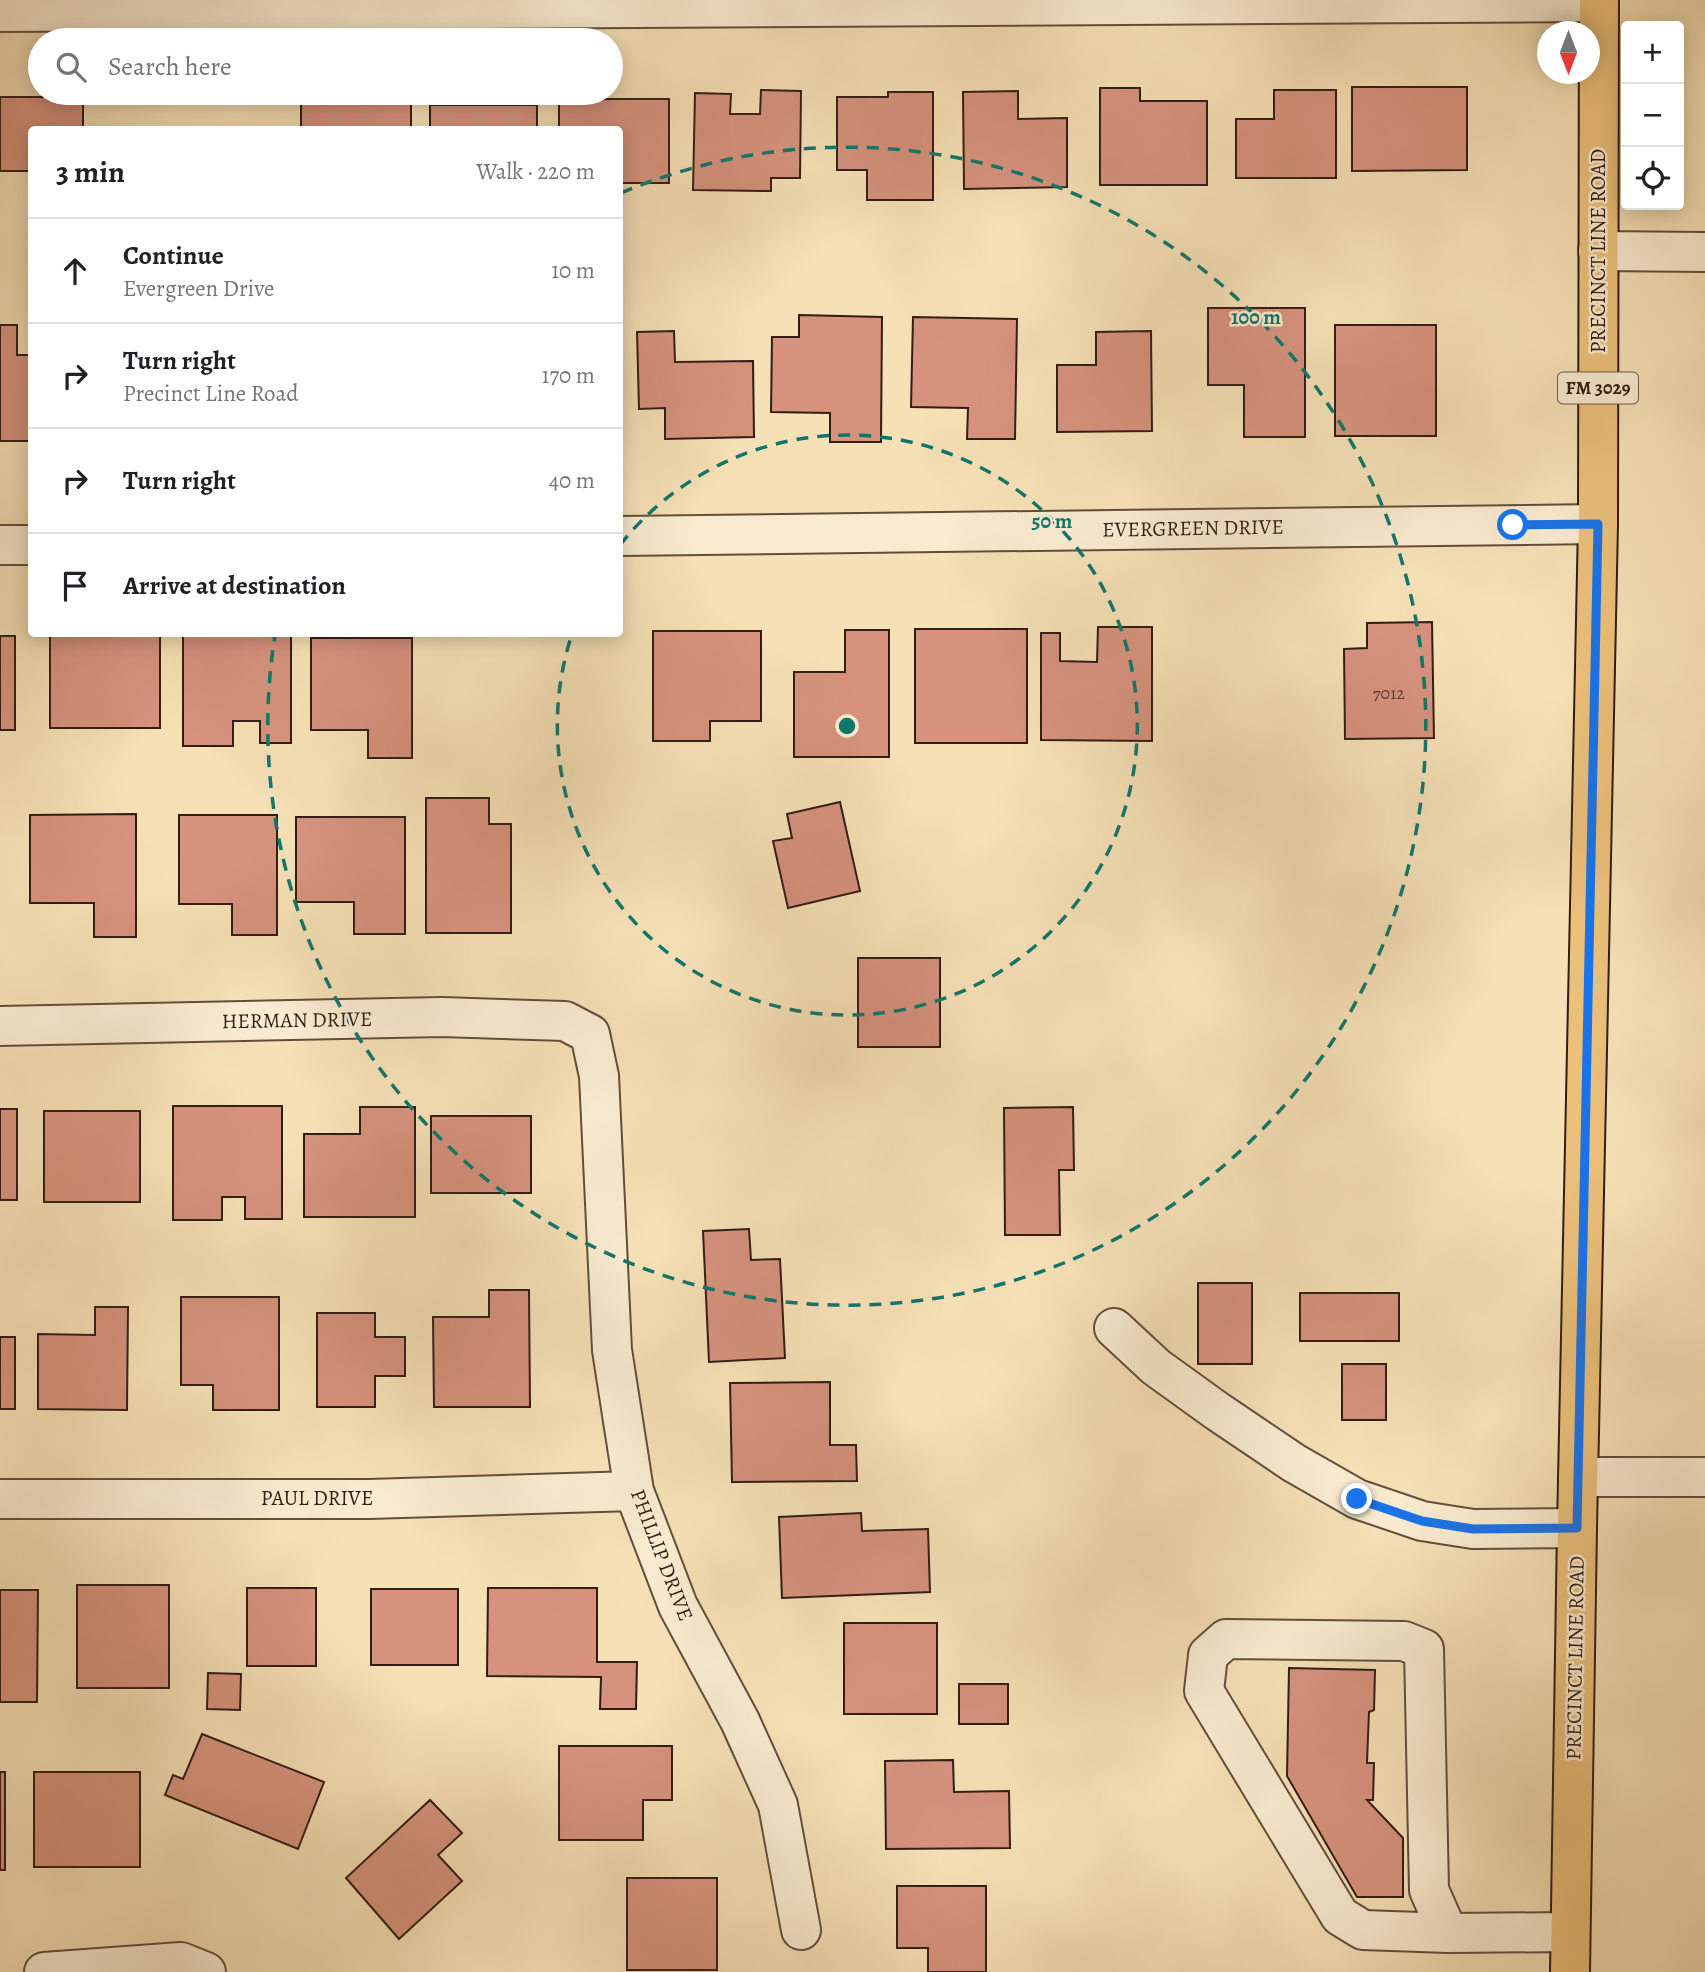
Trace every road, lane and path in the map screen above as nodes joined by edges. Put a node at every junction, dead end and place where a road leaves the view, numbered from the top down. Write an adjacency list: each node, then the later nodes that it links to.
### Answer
1 (1599, 1): 2 (street); 3 (main road, PRECINCT LINE ROAD / FM 3029)
2 (0, 12)
3 (1598, 251): 4 (street); 5 (main road, PRECINCT LINE ROAD / FM 3029)
4 (1705, 252)
5 (1598, 524): 6 (street, EVERGREEN DRIVE); 12 (main road, PRECINCT LINE ROAD / FM 3029)
6 (623, 536)
7 (0, 545): 8 (street)
8 (28, 545)
9 (0, 1026): 10 (street, HERMAN DRIVE)
10 (590, 1034): 14 (street, PHILLIP DRIVE)
11 (1114, 1328): 16 (street)
12 (1578, 1477): 13 (street); 16 (main road, PRECINCT LINE ROAD / FM 3029)
13 (1705, 1477)
14 (634, 1492): 15 (street, PAUL DRIVE); 17 (street, PHILLIP DRIVE)
15 (0, 1499)
16 (1577, 1528): 18 (main road, PRECINCT LINE ROAD / FM 3029)
17 (802, 1930)
18 (1570, 1932): 19 (street); 22 (main road, PRECINCT LINE ROAD / FM 3029)
19 (1448, 1933): 19 (street)
20 (201, 1969): 21 (street)
21 (44, 1972)
22 (1570, 1972)

